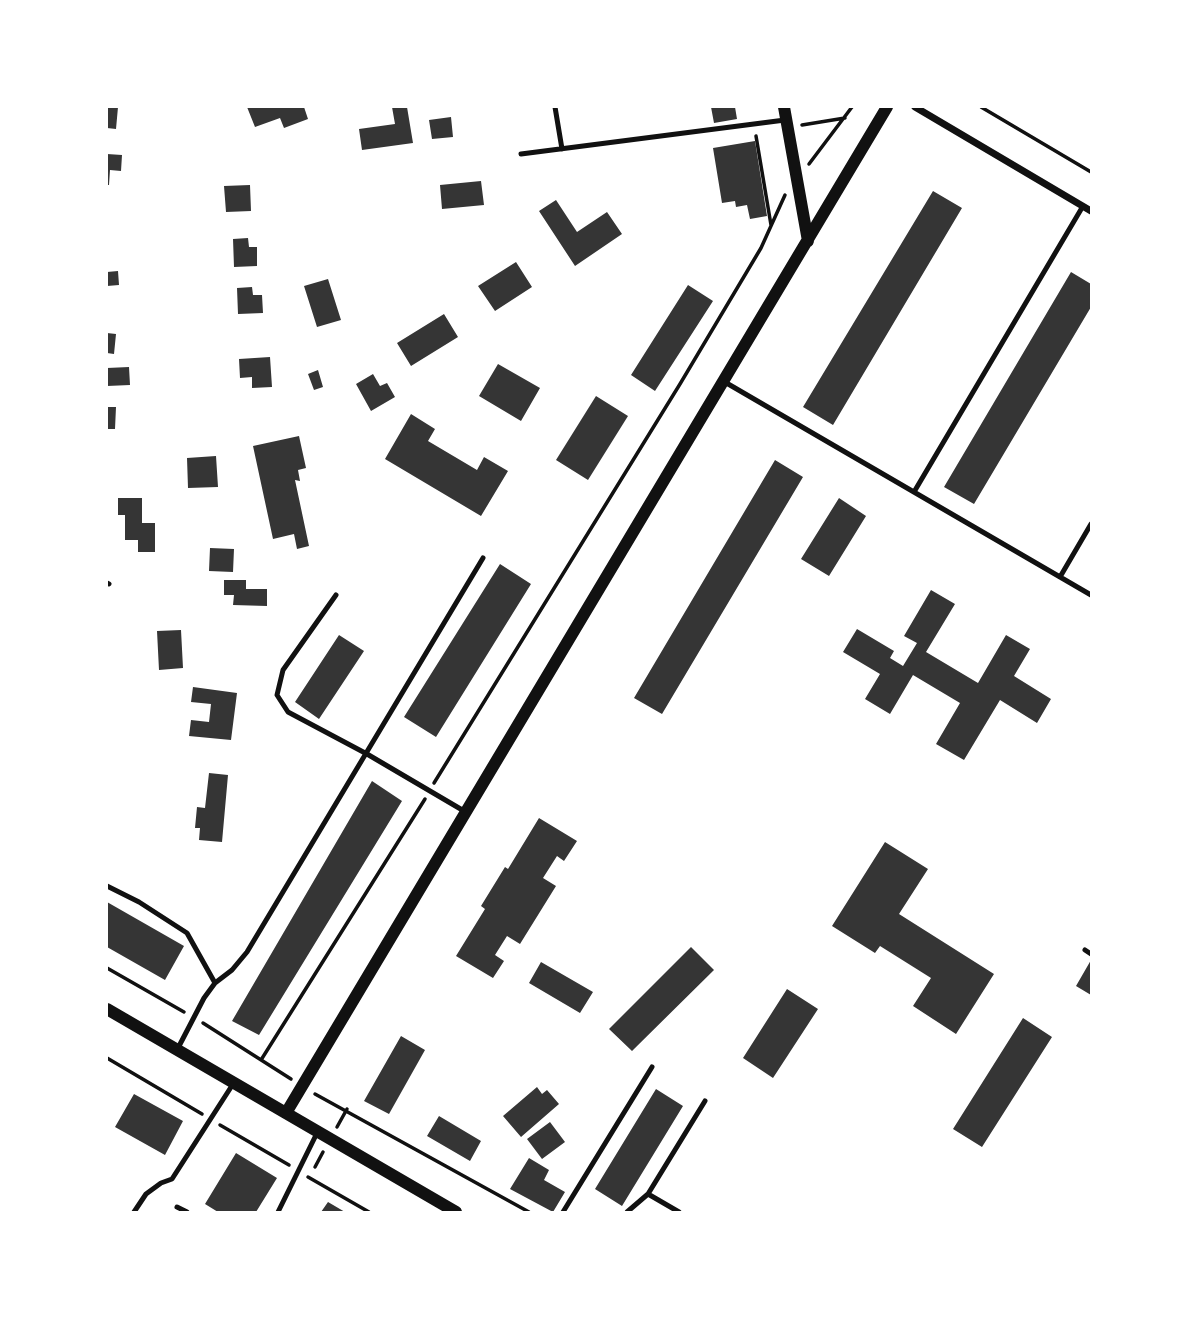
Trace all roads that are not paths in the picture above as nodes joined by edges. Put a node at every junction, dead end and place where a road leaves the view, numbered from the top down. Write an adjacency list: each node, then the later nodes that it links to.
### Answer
1 (555, 107): 5 (lane)
2 (887, 107): 9 (street)
3 (915, 107): 7 (street)
4 (785, 113): 5 (lane); 9 (street)
5 (562, 149): 6 (lane)
6 (521, 154)
7 (1083, 206): 8 (street); 11 (lane)
8 (1091, 211)
9 (808, 241): 10 (street)
10 (723, 381): 11 (lane); 18 (street)
11 (914, 492): 14 (lane)
12 (1091, 524): 14 (lane)
13 (483, 558): 17 (lane)
14 (1060, 577): 16 (lane)
15 (336, 595): 17 (lane)
16 (1091, 595)
17 (368, 754): 18 (lane); 22 (lane)
18 (466, 812): 28 (street)
19 (107, 886): 22 (lane)
20 (1085, 950): 21 (lane)
21 (1091, 954)
22 (215, 984): 24 (lane)
23 (107, 1009): 24 (street)
24 (176, 1050): 26 (street)
25 (652, 1068): 36 (lane)
26 (233, 1084): 28 (street); 32 (lane)
27 (705, 1101): 30 (lane)
28 (286, 1112): 29 (street)
29 (318, 1131): 34 (lane); 35 (street)
30 (648, 1194): 37 (lane); 38 (lane)
31 (177, 1207): 33 (lane)
32 (134, 1212)
33 (187, 1212)
34 (278, 1212)
35 (456, 1212)
36 (563, 1212)
37 (626, 1212)
38 (679, 1212)

